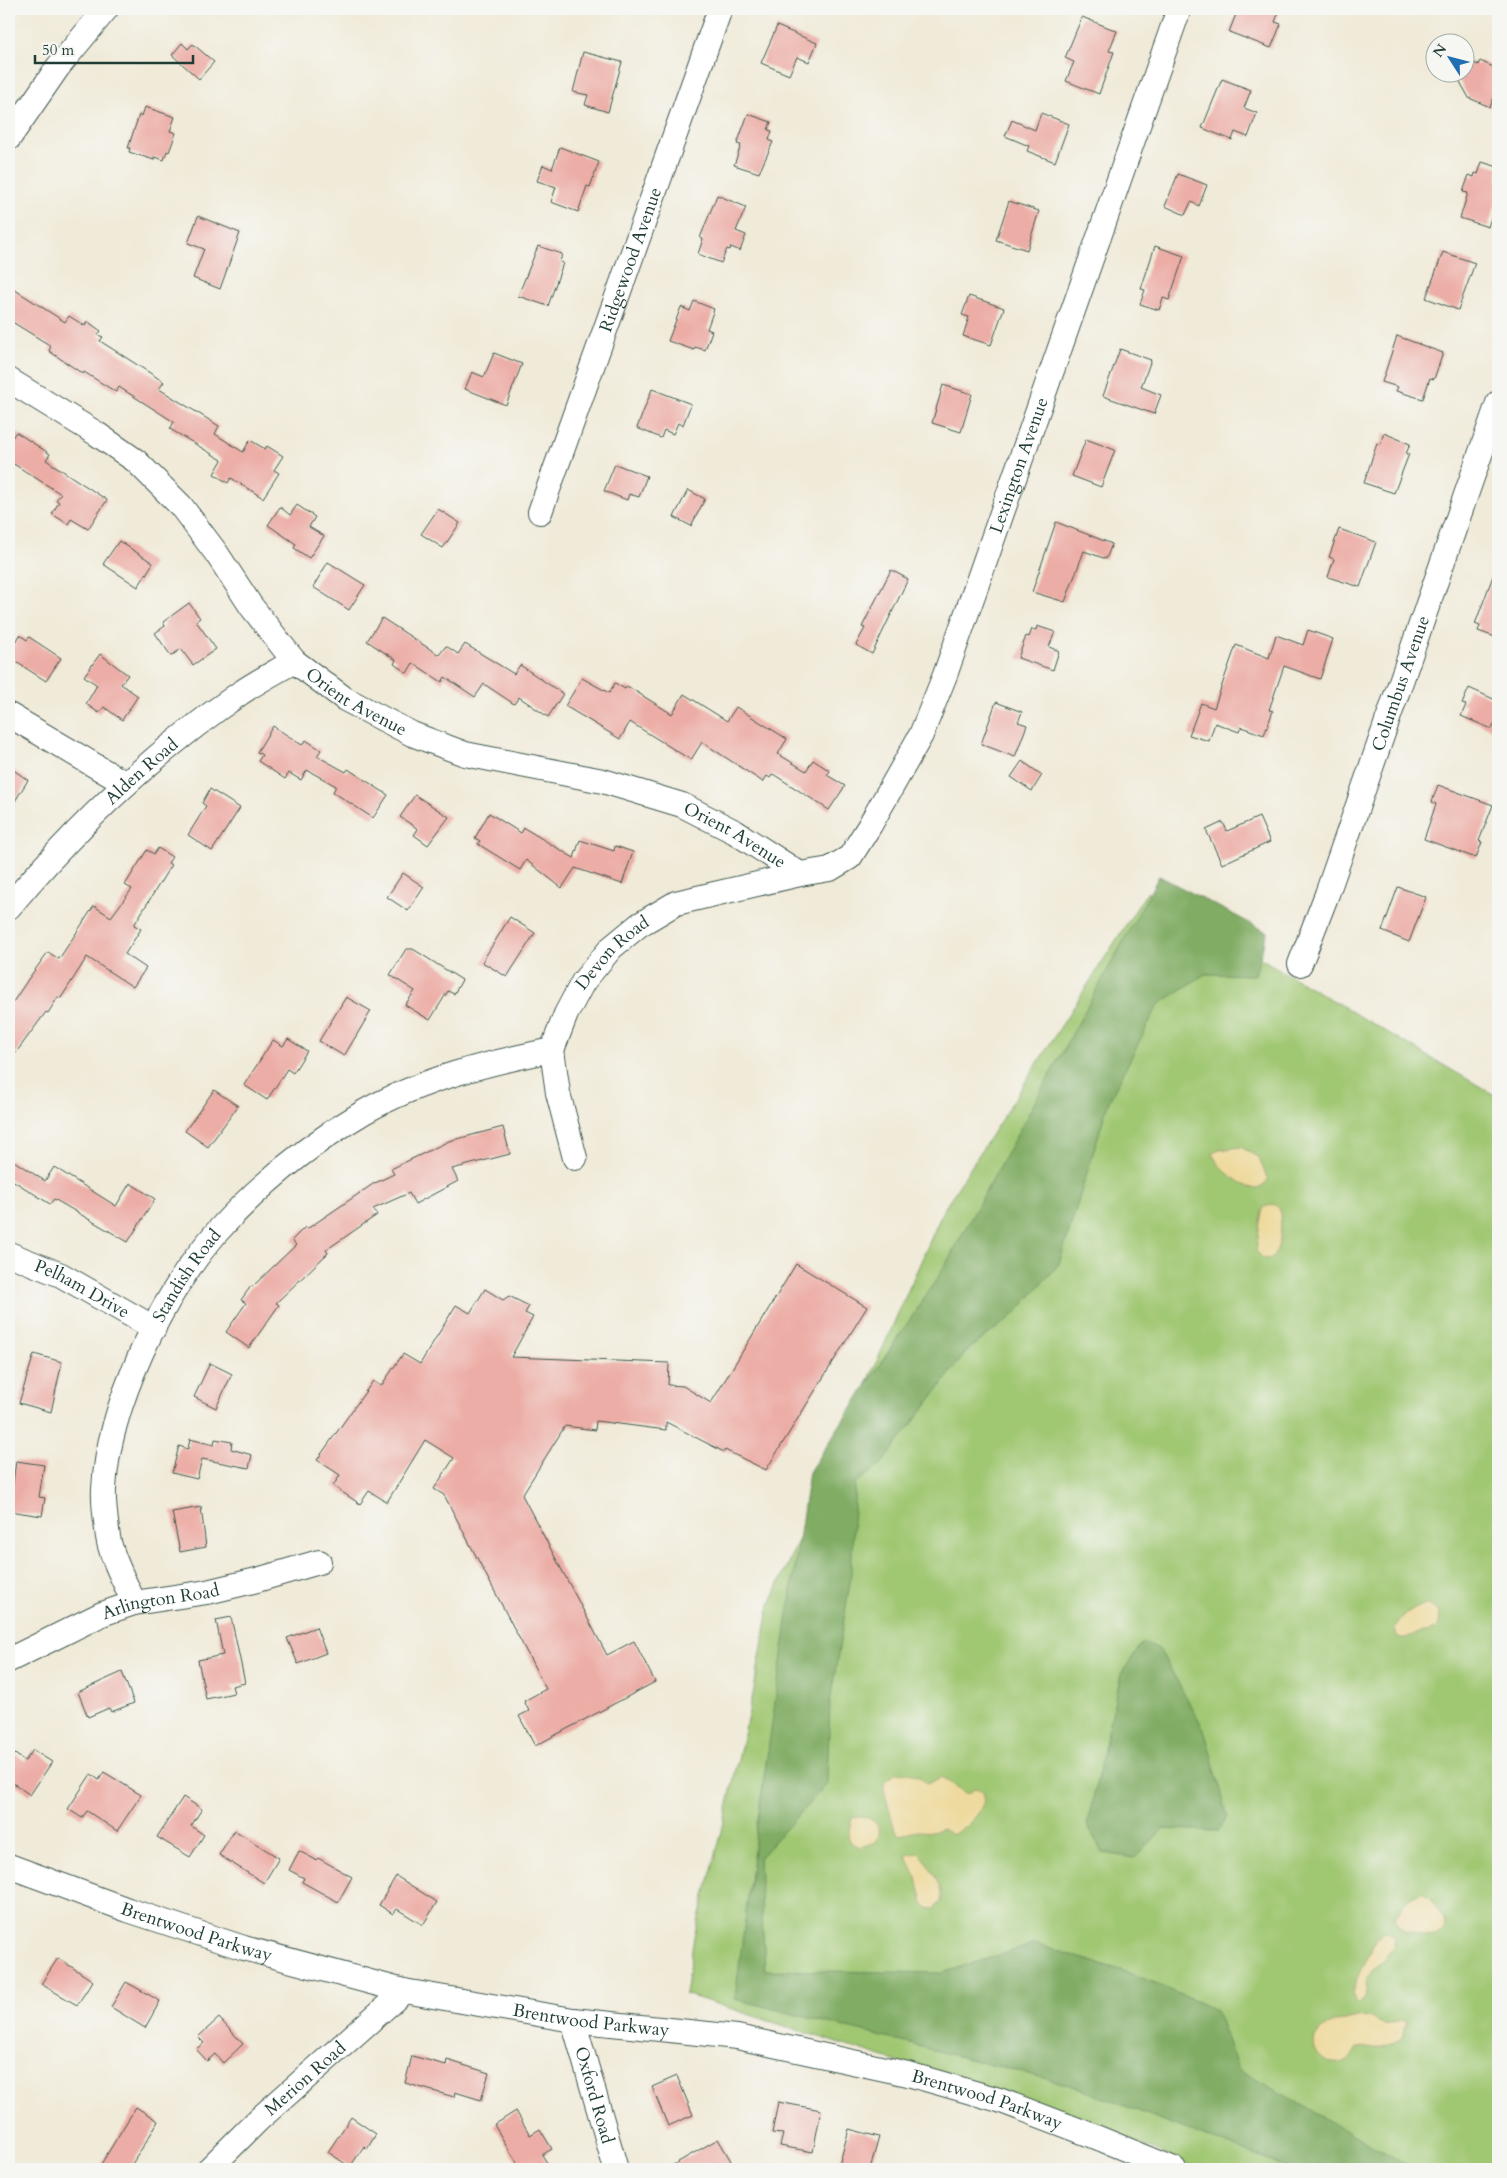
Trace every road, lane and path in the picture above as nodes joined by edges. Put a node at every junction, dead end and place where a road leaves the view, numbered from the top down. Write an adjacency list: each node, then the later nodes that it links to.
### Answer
1 (106, 9): 4 (street)
2 (720, 9): 7 (street, Ridgewood Avenue)
3 (1179, 9): 11 (street, Lexington Avenue)
4 (9, 138)
5 (9, 380): 8 (street, Orient Avenue)
6 (1498, 403): 13 (street, Columbus Avenue)
7 (540, 512)
8 (294, 661): 10 (street, Alden Road); 11 (street, Orient Avenue)
9 (9, 715): 10 (street)
10 (126, 784): 12 (street, Alden Road)
11 (800, 874): 14 (street, Devon Road)
12 (9, 907)
13 (1300, 964)
14 (552, 1050): 15 (street); 17 (street, Standish Road)
15 (575, 1158)
16 (9, 1254): 17 (street, Pelham Drive)
17 (154, 1328): 19 (street, Standish Road)
18 (318, 1562): 19 (street, Arlington Road)
19 (134, 1603): 20 (street, Arlington Road)
20 (9, 1660)
21 (9, 1866): 22 (street, Brentwood Parkway)
22 (404, 1991): 23 (street, Brentwood Parkway); 24 (street, Merion Road)
23 (574, 2020): 25 (street, Oxford Road); 26 (street, Brentwood Parkway)
24 (209, 2169)
25 (616, 2169)
26 (1174, 2169)

